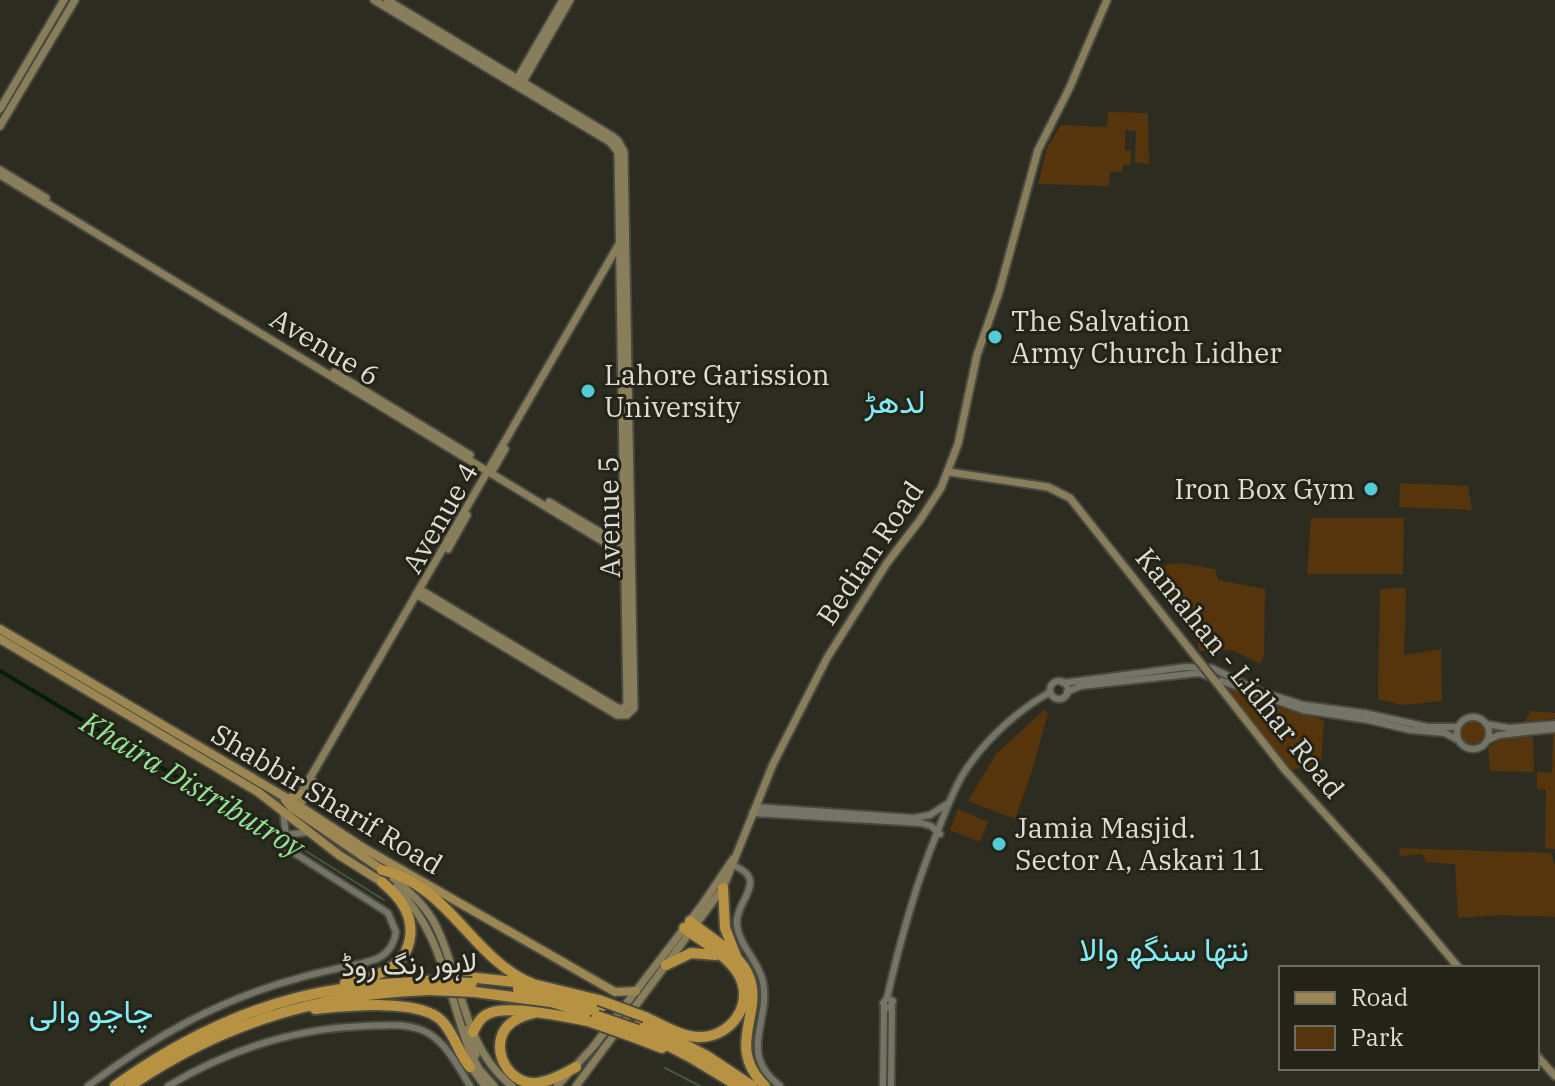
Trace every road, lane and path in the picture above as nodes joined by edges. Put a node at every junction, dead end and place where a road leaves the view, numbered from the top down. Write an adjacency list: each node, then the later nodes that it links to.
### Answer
1 (64, 0): 9 (main road)
2 (75, 0): 10 (main road)
3 (374, 0): 8 (main road)
4 (387, 0): 8 (main road)
5 (563, 0): 8 (main road)
6 (570, 0): 8 (main road)
7 (1107, 0): 14 (main road, Bedian Road)
8 (518, 83): 12 (main road, Avenue 5)
9 (0, 109)
10 (0, 126)
11 (0, 172): 13 (main road, Avenue 6)
12 (623, 247): 13 (main road, Avenue 4); 15 (main road, Avenue 5)
13 (491, 468): 15 (main road, Avenue 6); 16 (main road, Avenue 4)
14 (949, 472): 31 (main road, Bedian Road); 45 (main road, Kamahan - Lidhar Road, bridge)
15 (629, 540): 16 (main road, Avenue 5)
16 (420, 593): 28 (main road, Avenue 4)
17 (0, 629): 29 (main road, Shabbir Sharif Road)
18 (0, 639): 30 (main road)
19 (1063, 683): 20 (street); 21 (street); 22 (street)
20 (1067, 692): 21 (street); 22 (street)
21 (1051, 694): 33 (street); 33 (street)
22 (1325, 711): 25 (street); 26 (street)
23 (1486, 724): 24 (street); 25 (street); 27 (street)
24 (1555, 726): 27 (street)
25 (1457, 727): 26 (street)
26 (1458, 740): 27 (street)
27 (1487, 741)
28 (303, 795): 29 (main road); 30 (main road, Avenue 4); 32 (main road)
29 (285, 800): 30 (main road, Shabbir Sharif Road)
30 (293, 808): 32 (main road, Shabbir Sharif Road); 35 (main road); 37 (street); 39 (main road)
31 (754, 810): 34 (street); 38 (main road, Bedian Road)
32 (309, 813): 52 (main road, Shabbir Sharif Road)
33 (943, 814): 34 (street); 36 (street)
34 (914, 820): 36 (street)
35 (311, 832): 37 (street); 39 (main road)
36 (939, 833): 54 (street)
37 (284, 838): 48 (street)
38 (735, 869): 40 (main road, Bedian Road); 41 (main road); 78 (street)
39 (386, 876): 46 (main road); 47 (main road); 48 (highway); 51 (highway)
40 (725, 884): 41 (main road, Bedian Road); 43 (highway)
41 (690, 927): 42 (highway); 43 (highway); 44 (main road, Bedian Road); 52 (main road)
42 (721, 957): 44 (highway); 59 (highway)
43 (737, 959): 77 (highway)
44 (666, 965): 67 (main road, Bedian Road)
45 (1457, 966)
46 (441, 968): 62 (main road); 74 (main road)
47 (451, 969): 60 (main road); 66 (main road)
48 (355, 973): 49 (highway); 53 (highway); 68 (street)
49 (428, 982): 50 (highway, لاہور رنگ روڈ, bridge); 53 (highway, لاہور رنگ روڈ); 57 (highway, لاہور رنگ روڈ)
50 (472, 984): 51 (highway); 55 (highway, لاہور رنگ روڈ)
51 (533, 984): 55 (highway)
52 (636, 991): 63 (main road)
53 (313, 994): 69 (highway, لاہور رنگ روڈ)
54 (888, 1002): 79 (street); 80 (street)
55 (596, 1011): 56 (highway); 58 (highway, لاہور رنگ روڈ); 58 (highway, bridge)
56 (534, 1013): 60 (highway); 63 (highway)
57 (259, 1020): 62 (highway); 70 (highway, لاہور رنگ روڈ)
58 (640, 1027): 59 (highway); 75 (highway, لاہور رنگ روڈ); 76 (highway, لاہور رنگ روڈ)
59 (667, 1027): 77 (highway)
60 (473, 1032): 66 (main road)
61 (1539, 1058): 64 (main road)
62 (470, 1067): 73 (main road)
63 (576, 1067): 65 (main road)
64 (1555, 1076)
65 (562, 1084)
66 (507, 1085)
67 (577, 1085)
68 (88, 1086)
69 (115, 1086)
70 (130, 1086)
71 (168, 1086): 72 (street)
72 (470, 1086)
73 (485, 1086)
74 (494, 1086)
75 (738, 1086)
76 (752, 1086)
77 (764, 1086)
78 (780, 1086)
79 (883, 1086)
80 (891, 1086)

